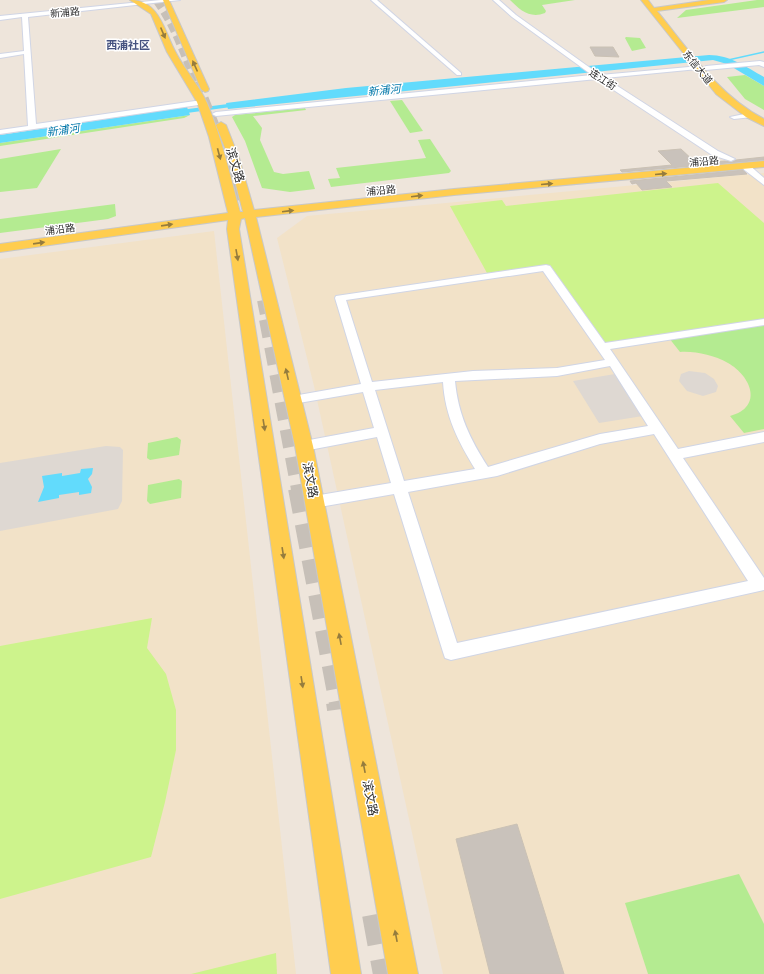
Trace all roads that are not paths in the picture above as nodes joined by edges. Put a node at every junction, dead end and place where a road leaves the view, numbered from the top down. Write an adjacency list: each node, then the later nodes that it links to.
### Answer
1 (177, 0): 6 (street, 新浦路)
2 (374, 0): 16 (street)
3 (496, 0): 17 (street, 连江街)
4 (680, 0): 8 (main road)
5 (724, 0): 8 (main road)
6 (166, 1): 7 (street, 新浦路); 18 (main road, 滨文路, one-way to 6)
7 (137, 2): 9 (street, 新浦路); 18 (main road, 滨文路, one-way to 18)
8 (650, 5): 13 (main road, 东信大道)
9 (25, 16): 10 (street, 新浦路); 11 (street)
10 (0, 18)
11 (27, 52): 12 (street); 24 (street)
12 (0, 56)
13 (699, 64): 14 (street); 15 (street); 17 (street); 19 (main road, 东信大道); 22 (main road, 东信大道)
14 (764, 65)
15 (764, 69)
16 (459, 74)
17 (598, 76): 20 (street); 26 (street, 连江街)
18 (207, 102): 20 (main road, 滨文路); 24 (street)
19 (749, 115): 21 (street); 23 (main road, 东信大道)
20 (214, 116): 31 (main road, 滨文路)
21 (734, 117)
22 (764, 118)
23 (764, 123)
24 (32, 128): 25 (street)
25 (0, 132)
26 (715, 157): 27 (main road, 浦沿路); 31 (main road, 浦沿路)
27 (764, 157)
28 (764, 164): 29 (main road, 浦沿路)
29 (745, 166): 30 (street); 31 (main road, 浦沿路, one-way to 29)
30 (764, 182)
31 (241, 211): 32 (main road, 浦沿路); 33 (main road, 浦沿路, one-way to 31); 39 (main road, 滨文路, one-way to 31); 49 (main road, 滨文路, one-way to 49)
32 (0, 237)
33 (0, 248)
34 (764, 322): 35 (street)
35 (602, 347): 36 (street); 38 (street)
36 (613, 362): 37 (street); 40 (street)
37 (449, 379): 38 (street); 45 (street)
38 (368, 387): 39 (street); 41 (street)
39 (293, 400): 43 (main road, 滨文路)
40 (657, 429): 44 (street); 45 (street)
41 (381, 432): 43 (street); 46 (street)
42 (764, 437): 44 (street)
43 (304, 446): 47 (main road, 滨文路)
44 (673, 455): 48 (street)
45 (484, 473): 46 (street)
46 (398, 487): 47 (street); 48 (street)
47 (314, 502): 50 (main road, 滨文路, one-way to 47)
48 (762, 588)
49 (346, 974)
50 (403, 974)

